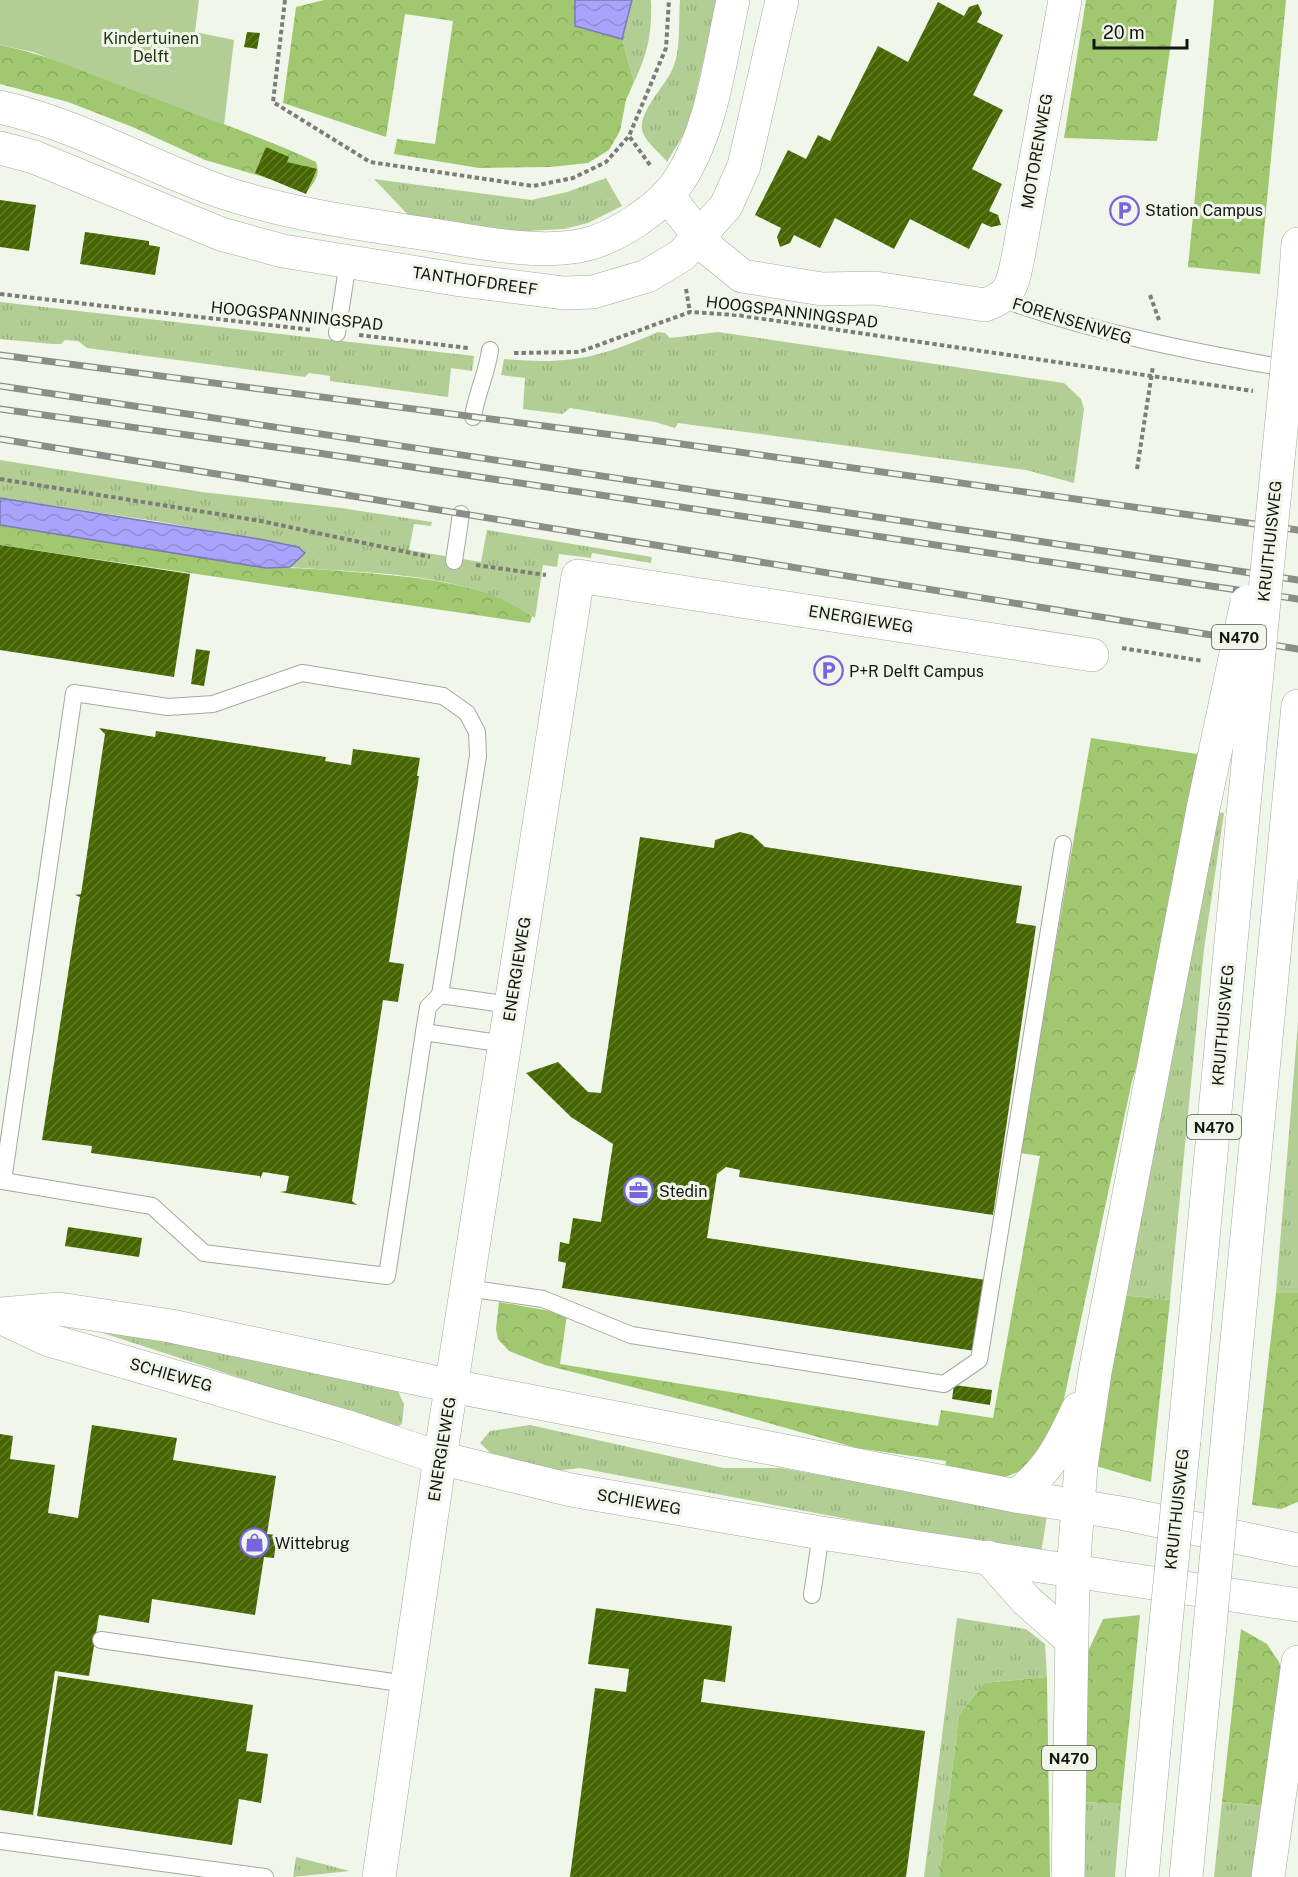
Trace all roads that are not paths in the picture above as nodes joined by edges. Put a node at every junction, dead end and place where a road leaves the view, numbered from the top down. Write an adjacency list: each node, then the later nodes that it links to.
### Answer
1 (733, 0): 6 (main road)
2 (782, 0): 7 (main road, TANTHOFDREEF)
3 (1065, 0): 10 (main road, MOTORENWEG)
4 (0, 107): 6 (main road)
5 (0, 148): 9 (main road, TANTHOFDREEF)
6 (667, 195): 7 (main road, FORENSENWEG)
7 (698, 238): 9 (main road, TANTHOFDREEF); 10 (main road, FORENSENWEG)
8 (1298, 244): 15 (main road, KRUITHUISWEG / N470, bridge)
9 (348, 262): 11 (lane)
10 (1002, 299): 13 (lane, FORENSENWEG)
11 (337, 333)
12 (490, 350): 14 (lane)
13 (1298, 370)
14 (473, 417)
15 (1278, 465): 28 (main road, N470, bridge); 47 (main road, KRUITHUISWEG / N470, bridge)
16 (461, 514): 17 (lane)
17 (454, 561)
18 (1092, 655): 22 (main road, ENERGIEWEG)
19 (1298, 706): 48 (main road, N470, bridge)
20 (1063, 844): 26 (lane)
21 (440, 995): 22 (lane); 23 (lane); 25 (lane)
22 (511, 1005): 24 (main road, ENERGIEWEG)
23 (424, 1032): 24 (lane); 25 (lane)
24 (505, 1044): 26 (main road, ENERGIEWEG)
25 (1, 1180)
26 (467, 1288): 29 (main road, ENERGIEWEG)
27 (0, 1315): 29 (main road, SCHIEWEG); 30 (main road, SCHIEWEG)
28 (1095, 1372): 31 (main road, N470); 32 (main road, N470)
29 (452, 1386): 30 (main road, ENERGIEWEG); 31 (main road, SCHIEWEG)
30 (440, 1458): 33 (main road, SCHIEWEG); 42 (main road, ENERGIEWEG)
31 (1016, 1496): 32 (main road, SCHIEWEG)
32 (1079, 1505): 34 (main road, SCHIEWEG); 36 (main road, N470)
33 (821, 1533): 35 (main road, SCHIEWEG); 37 (lane)
34 (1298, 1550)
35 (988, 1557): 36 (main road, SCHIEWEG); 39 (main road)
36 (1073, 1573): 38 (main road, SCHIEWEG); 39 (main road, N470)
37 (812, 1595)
38 (1298, 1605)
39 (1070, 1639): 46 (main road, N470)
40 (101, 1640): 42 (lane)
41 (1298, 1662): 49 (main road)
42 (407, 1684): 45 (main road, ENERGIEWEG)
43 (0, 1841): 44 (lane)
44 (265, 1877)
45 (379, 1877)
46 (1068, 1877)
47 (1142, 1877)
48 (1186, 1877)
49 (1268, 1877)

